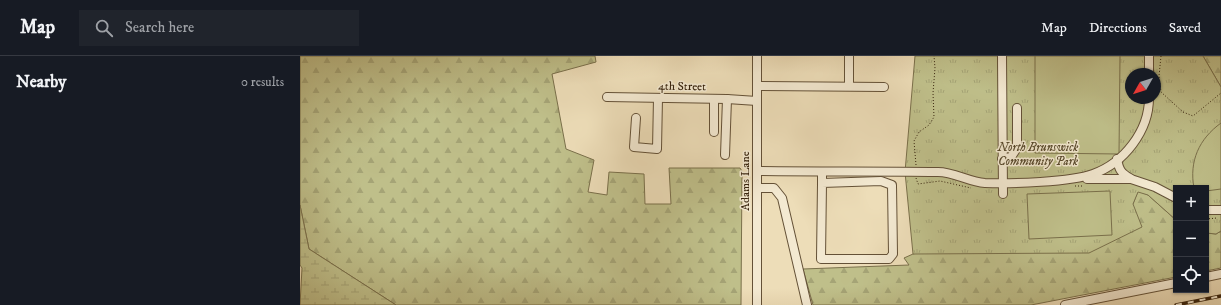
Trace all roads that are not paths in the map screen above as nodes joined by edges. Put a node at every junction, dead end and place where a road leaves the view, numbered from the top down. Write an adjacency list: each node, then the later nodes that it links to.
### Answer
1 (757, 56): 6 (street, Adams Lane)
2 (849, 56): 7 (street)
3 (1002, 56): 19 (street)
4 (1149, 56): 5 (street)
5 (1149, 68)
6 (757, 86): 7 (street); 13 (street, Adams Lane)
7 (849, 86): 8 (street)
8 (884, 87)
9 (607, 97): 10 (street, 4th Street)
10 (658, 98): 11 (street, 4th Street); 16 (street)
11 (714, 99): 12 (street, 4th Street); 17 (street)
12 (727, 99): 13 (street, 4th Street); 18 (street)
13 (757, 101): 21 (street, Adams Lane)
14 (1149, 104): 20 (street)
15 (1017, 108): 19 (street)
16 (636, 118)
17 (714, 132)
18 (725, 156)
19 (1002, 159): 25 (street)
20 (1117, 159): 23 (street); 24 (street)
21 (757, 171): 22 (street); 27 (street, Adams Lane)
22 (822, 172): 25 (street); 26 (street)
23 (1075, 178): 24 (street); 25 (street)
24 (1130, 178): 29 (street)
25 (1002, 182): 28 (street)
26 (822, 183): 26 (street)
27 (757, 188): 35 (street, Adams Lane); 36 (street)
28 (1003, 194)
29 (1173, 196)
30 (1209, 210): 31 (street)
31 (1221, 210)
32 (1221, 274): 33 (street)
33 (1209, 276)
34 (1173, 284): 37 (street)
35 (757, 305)
36 (806, 305)
37 (1065, 305)

